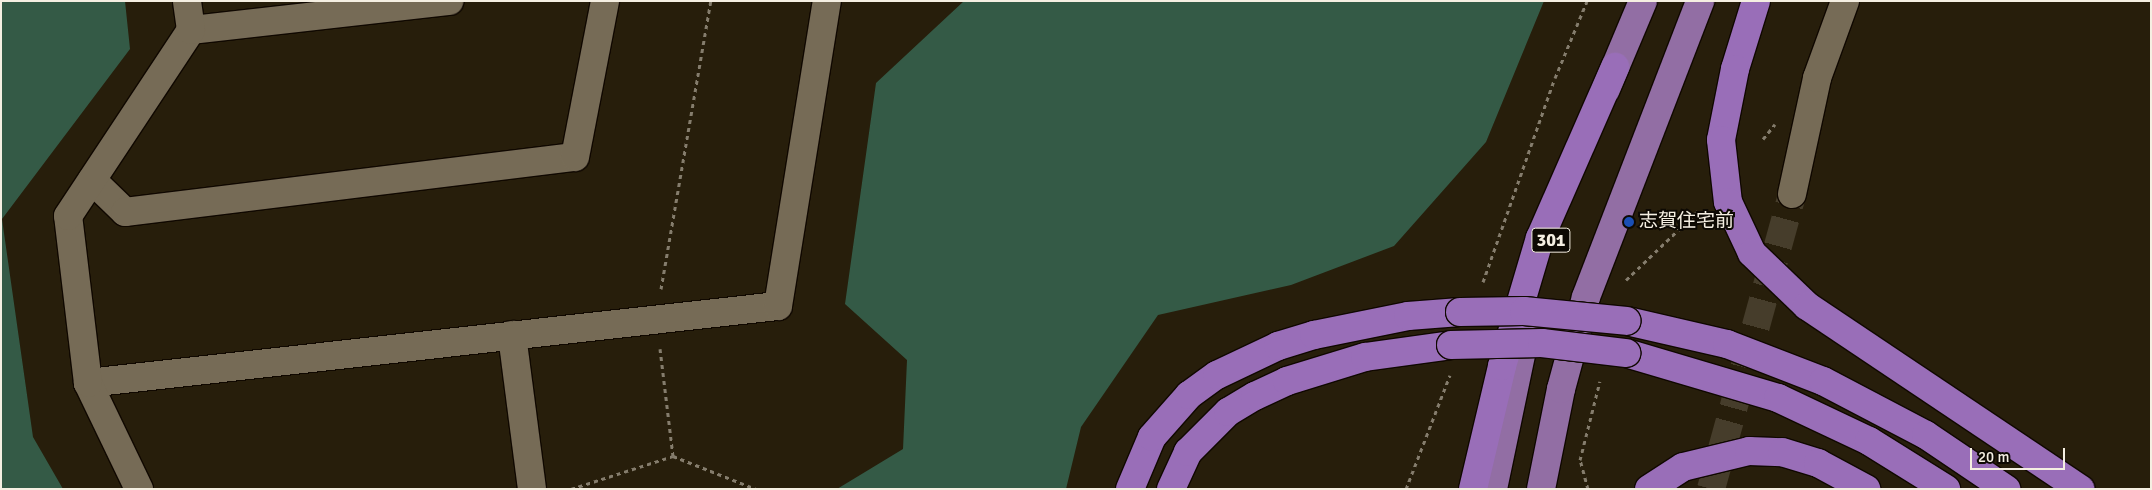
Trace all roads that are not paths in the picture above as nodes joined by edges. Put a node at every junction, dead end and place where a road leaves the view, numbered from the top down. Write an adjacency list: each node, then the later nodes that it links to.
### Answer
1 (187, 1): 9 (street)
2 (450, 1): 9 (street)
3 (605, 1): 11 (street)
4 (827, 1): 13 (street)
5 (1642, 1): 10 (highway, 301)
6 (1700, 1): 21 (highway, 301)
7 (1756, 1): 26 (highway)
8 (1845, 1): 12 (street)
9 (191, 30): 11 (street)
10 (1615, 67): 19 (highway); 20 (highway, 301)
11 (92, 180): 14 (street)
12 (1792, 194)
13 (512, 335): 14 (street); 16 (street)
14 (88, 382): 15 (street)
15 (139, 489)
16 (532, 489)
17 (1130, 489): 25 (highway, bridge)
18 (1171, 489): 24 (highway, bridge)
19 (1473, 489)
20 (1493, 489)
21 (1541, 489)
22 (1650, 489): 23 (highway)
23 (1866, 489)
24 (1946, 489)
25 (2006, 489)
26 (2080, 489)

